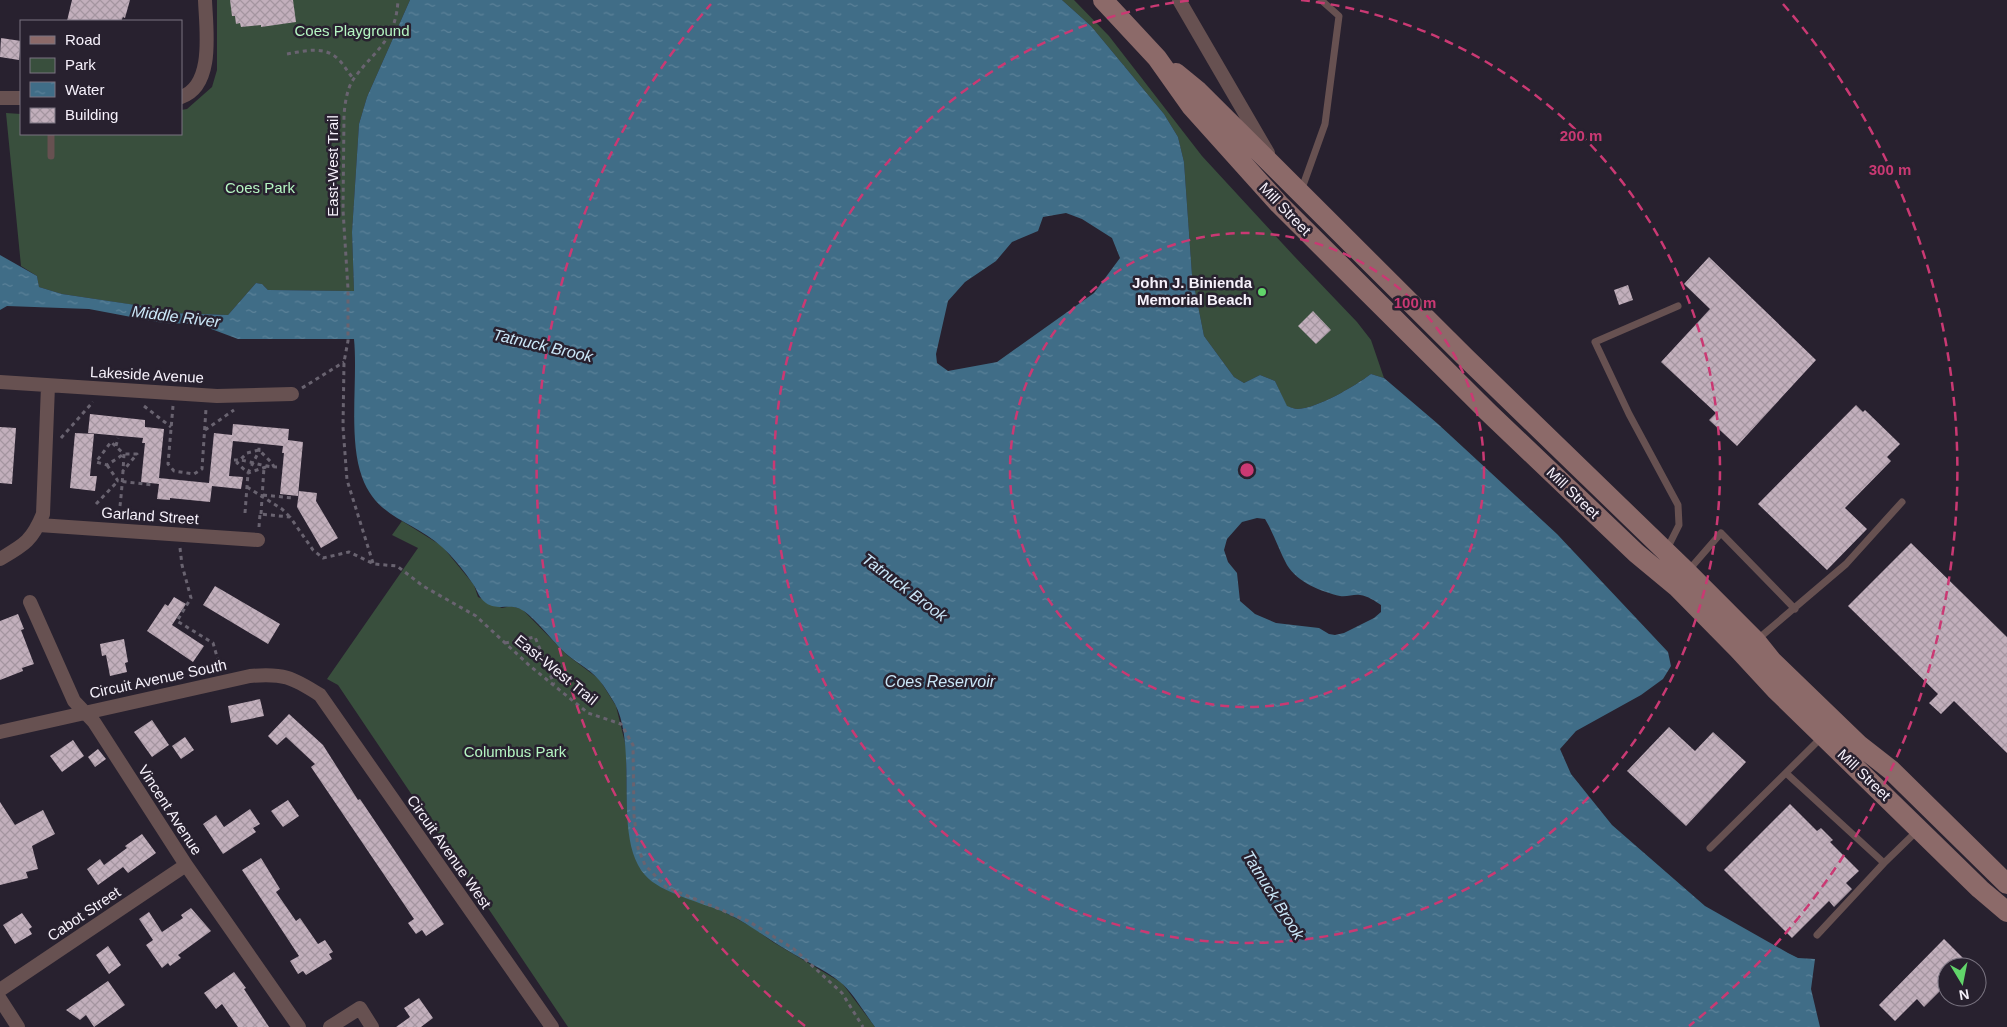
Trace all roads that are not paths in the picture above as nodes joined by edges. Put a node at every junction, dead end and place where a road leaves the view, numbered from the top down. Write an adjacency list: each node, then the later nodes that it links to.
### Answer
1 (205, 0): 6 (street)
2 (1103, 0): 5 (main road, Mill Street)
3 (1179, 0): 11 (street)
4 (1321, 0): 12 (lane)
5 (1157, 58): 11 (main road, Mill Street); 27 (main road, Mill Street)
6 (182, 96)
7 (0, 98): 8 (street)
8 (20, 98)
9 (51, 135): 10 (lane)
10 (51, 156)
11 (1281, 176): 12 (main road, Mill Street)
12 (1300, 194): 20 (main road, Mill Street)
13 (1678, 306): 20 (lane)
14 (0, 382): 15 (street, Lakeside Avenue)
15 (48, 386): 16 (street, Lakeside Avenue); 18 (street)
16 (292, 394)
17 (1902, 502): 24 (lane)
18 (39, 525): 19 (street, Garland Street); 21 (street)
19 (258, 540)
20 (1666, 552): 22 (main road, Mill Street)
21 (0, 559)
22 (1687, 572): 24 (lane); 25 (main road, Mill Street)
23 (30, 602): 29 (street, Vincent Avenue)
24 (1795, 609): 25 (lane)
25 (1756, 641): 26 (main road, Mill Street)
26 (1772, 661): 27 (main road); 37 (main road, Mill Street)
27 (1752, 666): 31 (main road, Mill Street)
28 (320, 695): 29 (street, Circuit Avenue South); 46 (street, Circuit Avenue West)
29 (84, 712): 30 (street, Circuit Avenue South); 36 (street, Vincent Avenue)
30 (0, 732)
31 (1823, 736): 32 (lane); 33 (main road, Mill Street)
32 (1786, 773): 34 (lane); 35 (lane)
33 (1919, 830): 35 (lane); 38 (main road, Mill Street)
34 (1710, 848)
35 (1884, 863): 39 (lane)
36 (186, 865): 40 (street, Cabot Street); 43 (street, Vincent Avenue)
37 (2007, 884)
38 (2007, 912)
39 (1816, 935)
40 (0, 990)
41 (0, 999): 42 (street)
42 (18, 1027)
43 (299, 1027)
44 (330, 1027): 45 (street)
45 (372, 1027)
46 (552, 1027)

